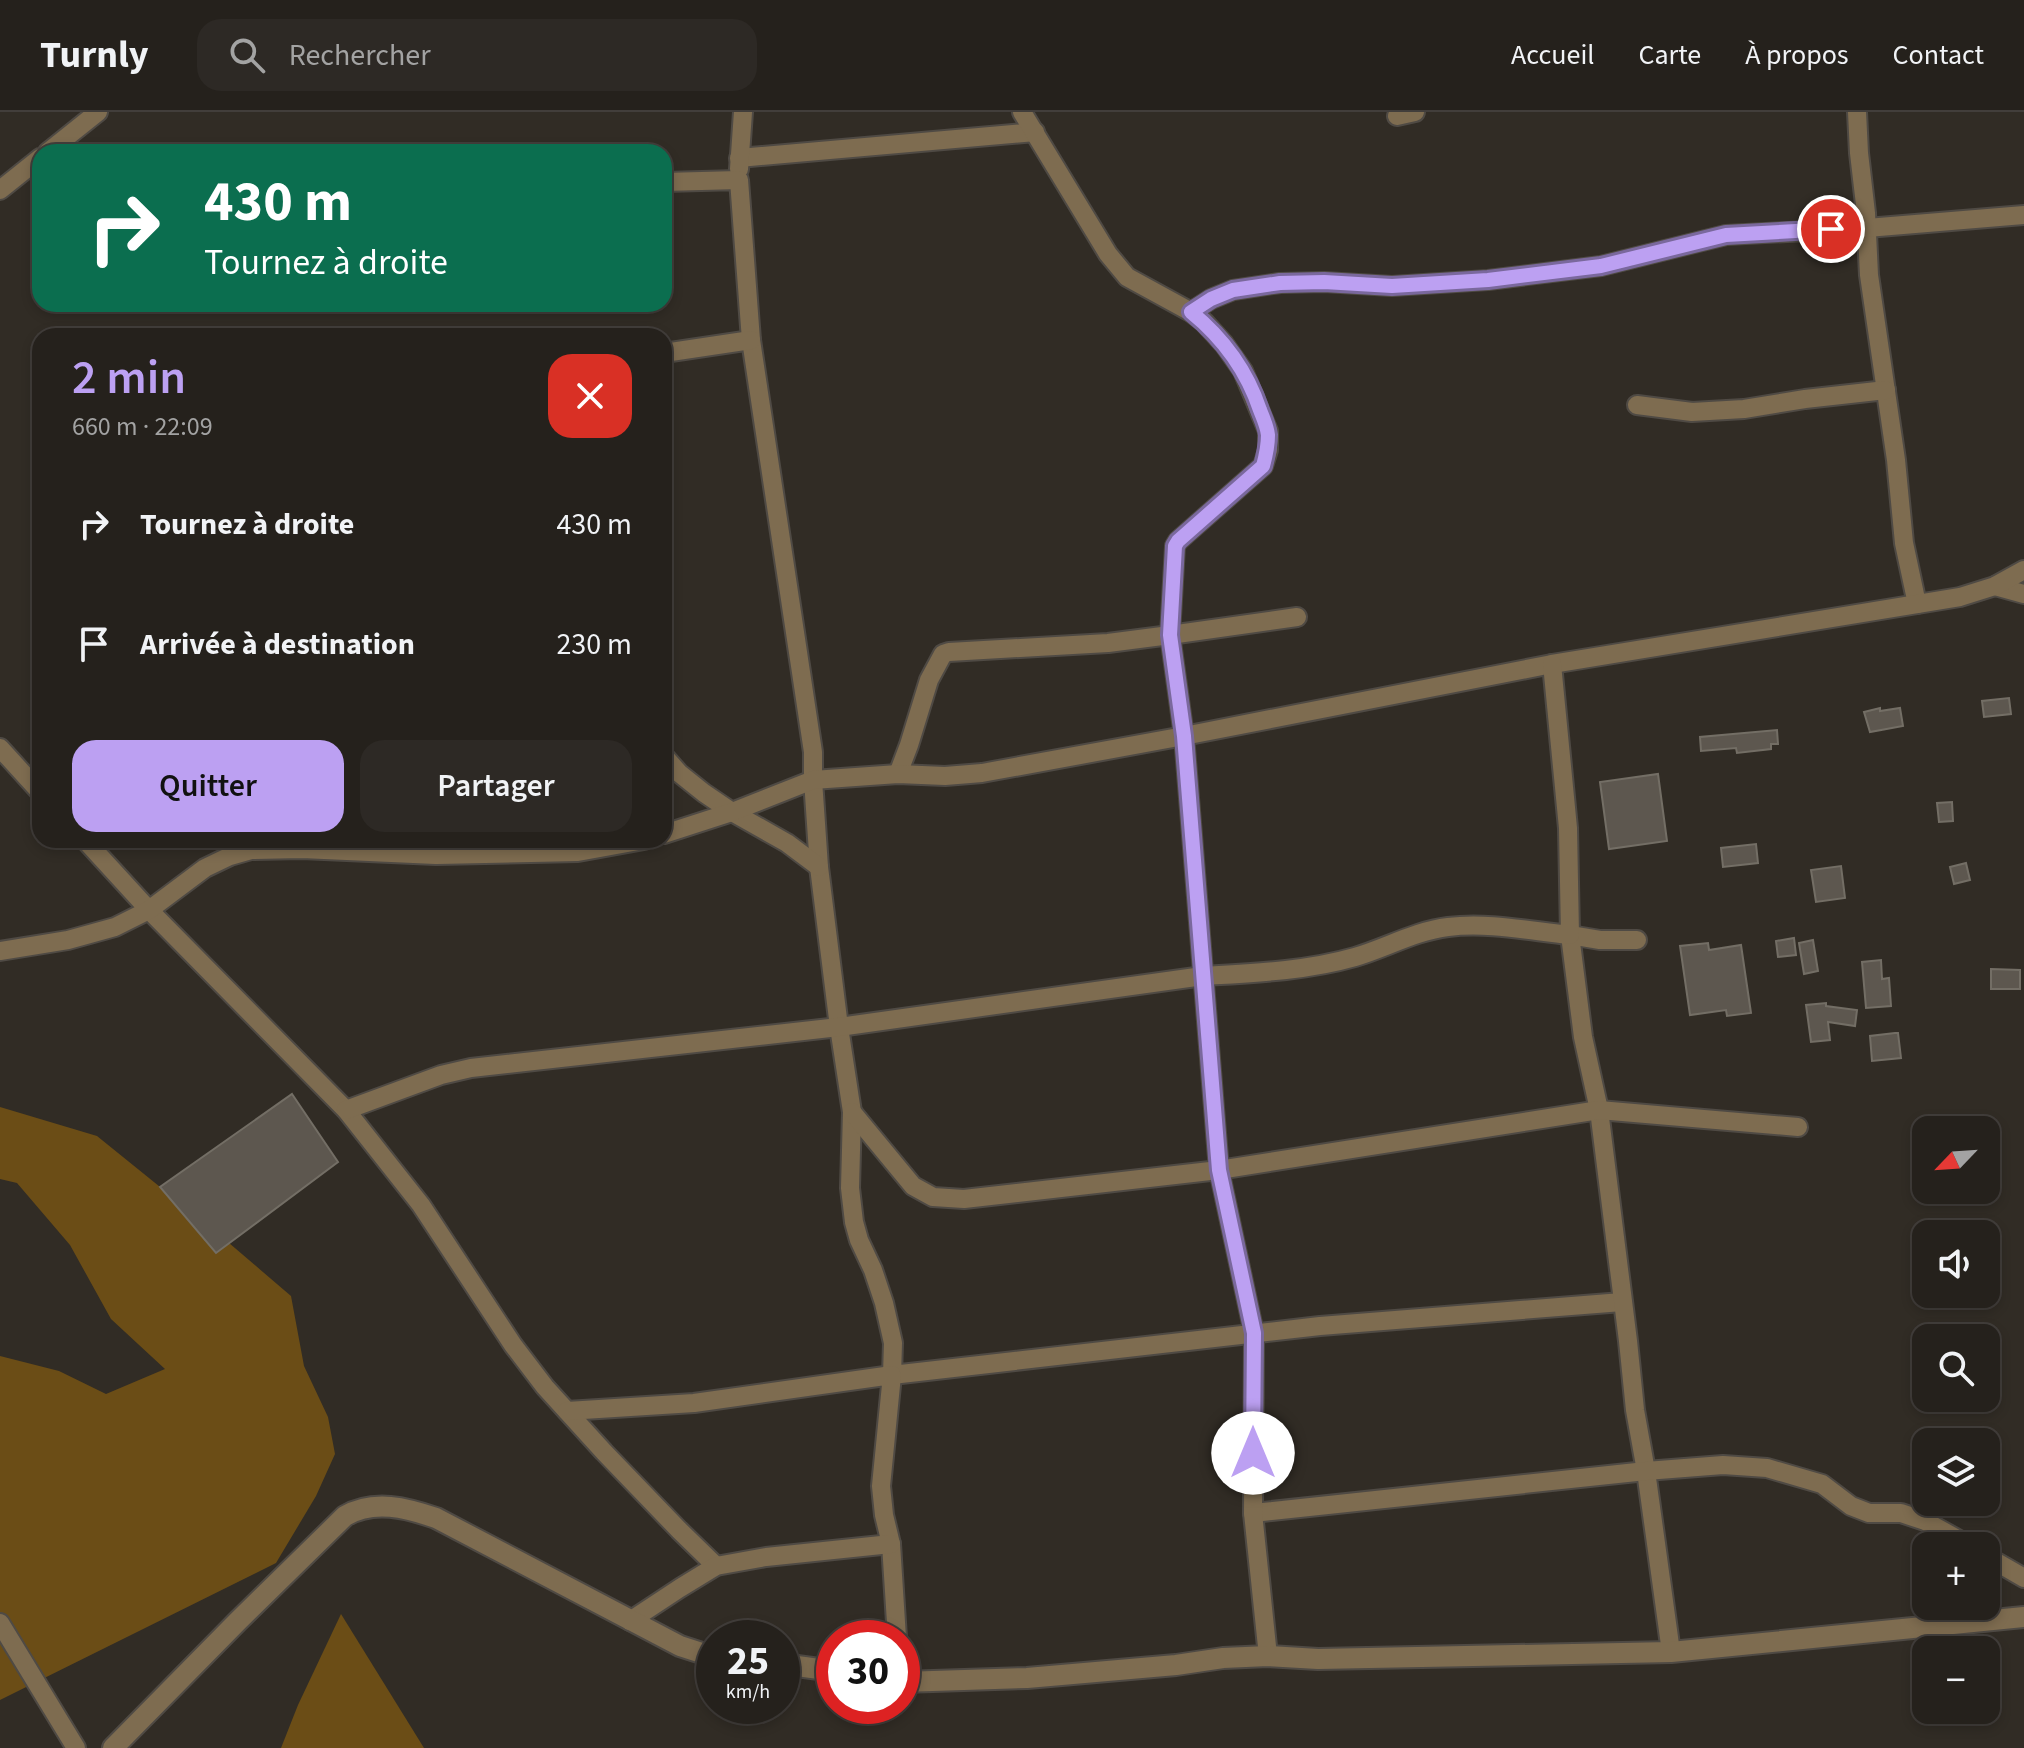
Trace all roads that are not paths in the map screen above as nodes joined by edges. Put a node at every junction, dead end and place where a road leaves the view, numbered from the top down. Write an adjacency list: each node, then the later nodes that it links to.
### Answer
1 (98, 112): 6 (street)
2 (743, 112): 7 (street)
3 (1022, 112): 5 (street)
4 (1857, 112): 13 (street)
5 (1035, 132): 7 (street); 14 (street)
6 (58, 144)
7 (739, 158): 9 (street)
8 (32, 164): 11 (street)
9 (739, 180): 10 (street); 15 (street)
10 (672, 182)
11 (0, 190)
12 (2024, 215): 13 (street)
13 (1867, 228): 14 (street); 17 (street)
14 (1191, 312): 24 (street)
15 (751, 340): 16 (street); 30 (street)
16 (672, 352)
17 (1886, 390): 18 (street); 22 (street)
18 (1637, 405)
19 (2024, 570): 20 (street)
20 (1995, 586): 21 (street); 22 (street)
21 (2024, 594)
22 (1917, 604): 25 (street)
23 (1297, 617): 24 (street)
24 (1170, 635): 26 (street); 29 (street)
25 (1552, 664): 26 (street); 38 (street)
26 (1184, 736): 29 (street); 41 (street)
27 (0, 748): 31 (street)
28 (672, 765): 32 (street)
29 (898, 774): 30 (street)
30 (813, 780): 32 (street); 36 (street)
31 (32, 783)
32 (732, 812): 33 (street); 36 (street)
33 (672, 831)
34 (92, 848): 37 (street)
35 (600, 848): 37 (street)
36 (819, 867): 42 (street)
37 (149, 910): 40 (street); 43 (street)
38 (1570, 935): 39 (street); 41 (street); 44 (street)
39 (1637, 940)
40 (0, 951)
41 (1203, 976): 42 (street); 47 (street)
42 (839, 1027): 43 (street); 45 (street)
43 (346, 1110): 51 (street)
44 (1599, 1110): 46 (street); 47 (street); 48 (street)
45 (852, 1112): 47 (street); 50 (street)
46 (1798, 1127)
47 (1219, 1170): 49 (street)
48 (1622, 1302): 49 (street); 52 (street)
49 (1254, 1333): 50 (street); 53 (street)
50 (892, 1375): 51 (street); 55 (street)
51 (567, 1411): 57 (street)
52 (1646, 1471): 53 (street); 54 (street); 64 (street)
53 (1253, 1513): 65 (street)
54 (1945, 1532)
55 (891, 1544): 57 (street); 60 (street)
56 (2000, 1564): 58 (street)
57 (716, 1566): 61 (street)
58 (2024, 1578)
59 (2024, 1617): 64 (street)
60 (896, 1620)
61 (630, 1621): 63 (street); 68 (street)
62 (3, 1635): 67 (street)
63 (696, 1651)
64 (1671, 1652): 65 (street)
65 (1268, 1656): 66 (street)
66 (920, 1681)
67 (76, 1748)
68 (113, 1748)

